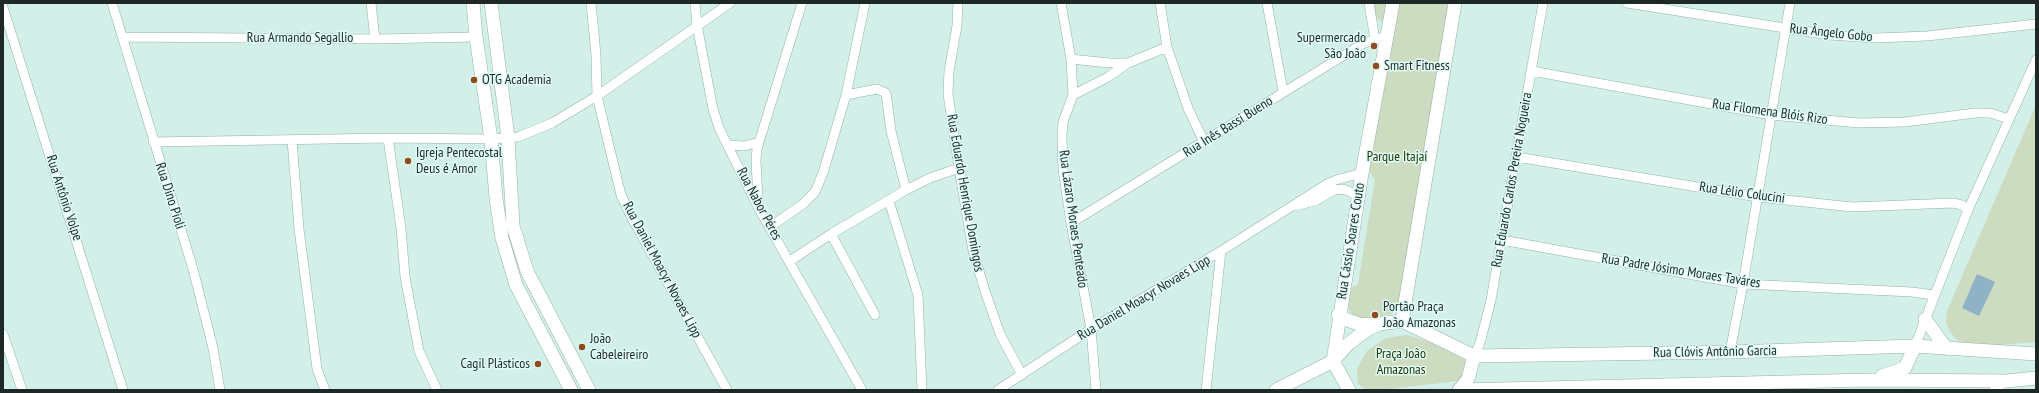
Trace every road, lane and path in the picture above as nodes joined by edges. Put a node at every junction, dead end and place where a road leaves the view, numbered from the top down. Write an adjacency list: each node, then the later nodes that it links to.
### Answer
1 (112, 3): 24 (street, Rua Dino Pioli)
2 (371, 3): 27 (street)
3 (473, 3): 25 (main road)
4 (491, 3): 40 (main road)
5 (592, 3): 35 (street, Rua Daniel Moacyr Novaes Lipp)
6 (694, 3): 22 (street, Rua Nabor Péres)
7 (730, 3): 22 (street)
8 (802, 3): 44 (street)
9 (865, 3): 36 (street)
10 (958, 3): 48 (street, Rua Eduardo Henrique Domingos)
11 (1061, 3): 29 (street, Rua Lázaro Moraes Penteado)
12 (1160, 3): 28 (street)
13 (1267, 3): 33 (street)
14 (1369, 3): 26 (street)
15 (1393, 3): 26 (main road, Rua Cássio Soares Couto)
16 (1455, 3): 68 (main road)
17 (1543, 3): 32 (street, Rua Eduardo Carlos Pereira Nogueira)
18 (1627, 3): 23 (street, Rua Ângelo Gobo)
19 (1790, 3): 23 (street)
20 (3, 7): 83 (street, Rua Antônio Volpe)
21 (2036, 24): 23 (street, Rua Ângelo Gobo)
22 (697, 25): 35 (street); 46 (street, Rua Nabor Péres)
23 (1786, 29): 37 (street)
24 (123, 37): 27 (street, Rua Armando Segallio); 43 (street, Rua Dino Pioli)
25 (476, 38): 27 (street, Rua Armando Segallio); 41 (main road)
26 (1381, 38): 33 (street, Rua Inês Bassi Bueno); 49 (main road, Rua Cássio Soares Couto)
27 (375, 39)
28 (1167, 47): 31 (street); 45 (street)
29 (1071, 59): 31 (street); 34 (street, Rua Lázaro Moraes Penteado)
30 (2036, 60): 38 (street)
31 (1128, 63): 34 (street)
32 (1532, 71): 37 (street, Rua Filomena Blóis Rizo); 47 (street, Rua Eduardo Carlos Pereira Nogueira)
33 (1283, 91): 45 (street, Rua Inês Bassi Bueno)
34 (1073, 95): 57 (street, Rua Lázaro Moraes Penteado)
35 (597, 96): 40 (street); 89 (street, Rua Daniel Moacyr Novaes Lipp)
36 (846, 96): 50 (street); 58 (street)
37 (1771, 115): 38 (street, Rua Filomena Blóis Rizo); 52 (street)
38 (2009, 119): 56 (street)
39 (388, 138): 41 (street); 42 (street); 86 (street)
40 (508, 138): 41 (street); 88 (main road)
41 (491, 139): 87 (main road)
42 (292, 140): 43 (street); 85 (street)
43 (153, 142): 84 (street, Rua Dino Pioli)
44 (759, 142): 46 (street); 54 (street)
45 (1204, 142): 57 (street, Rua Inês Bassi Bueno)
46 (728, 145): 54 (street, Rua Nabor Péres)
47 (1517, 157): 52 (street, Rua Lélio Colucini); 60 (street, Rua Eduardo Carlos Pereira Nogueira)
48 (959, 168): 50 (street); 78 (street, Rua Eduardo Henrique Domingos)
49 (1362, 173): 51 (main road, Rua Cássio Soares Couto); 55 (street, Rua Daniel Moacyr Novaes Lipp)
50 (906, 190): 53 (street)
51 (1358, 197): 55 (street, Rua Daniel Moacyr Novaes Lipp); 66 (main road, Rua Cássio Soares Couto)
52 (1758, 197): 56 (street, Rua Lélio Colucini); 63 (street)
53 (889, 201): 59 (street); 91 (street)
54 (758, 207): 58 (street, Rua Nabor Péres)
55 (1291, 207): 61 (street, Rua Daniel Moacyr Novaes Lipp)
56 (1968, 210): 64 (street)
57 (1071, 224): 70 (street, Rua Lázaro Moraes Penteado)
58 (770, 227): 62 (street, Rua Nabor Péres)
59 (831, 234): 62 (street); 65 (street)
60 (1502, 240): 63 (street, Rua Padre Jósimo Moraes Taváres); 76 (street, Rua Eduardo Carlos Pereira Nogueira)
61 (1221, 251): 70 (street, Rua Daniel Moacyr Novaes Lipp); 94 (street)
62 (790, 261): 90 (street, Rua Nabor Péres)
63 (1744, 284): 64 (street, Rua Padre Jósimo Moraes Taváres); 74 (street)
64 (1933, 295): 67 (street)
65 (875, 315)
66 (1338, 315): 69 (main road, Rua Cássio Soares Couto); 77 (main road, Rua Cássio Soares Couto)
67 (1925, 318): 72 (street); 73 (main road)
68 (1402, 321): 69 (main road, Rua Cássio Soares Couto); 76 (main road, Rua Clóvis Antônio Garcia)
69 (1379, 324): 77 (main road)
70 (1091, 329): 78 (street, Rua Daniel Moacyr Novaes Lipp); 93 (street, Rua Lázaro Moraes Penteado)
71 (3, 334): 82 (street)
72 (1915, 346): 73 (main road, Rua Clóvis Antônio Garcia); 74 (main road, Rua Clóvis Antônio Garcia); 80 (main road)
73 (1949, 349): 75 (main road, Rua Clóvis Antônio Garcia)
74 (1730, 352): 76 (main road, Rua Clóvis Antônio Garcia)
75 (2036, 354)
76 (1474, 356): 97 (main road)
77 (1332, 362): 95 (main road); 96 (main road)
78 (1022, 375): 92 (street, Rua Daniel Moacyr Novaes Lipp)
79 (2036, 378): 81 (main road)
80 (1868, 380): 81 (main road); 98 (main road)
81 (2007, 381): 99 (street)
82 (22, 390)
83 (123, 390)
84 (220, 390)
85 (325, 390)
86 (437, 390)
87 (571, 390)
88 (589, 390)
89 (727, 390)
90 (862, 390)
91 (922, 390)
92 (998, 390)
93 (1096, 390)
94 (1206, 390)
95 (1276, 390)
96 (1349, 390)
97 (1459, 390)
98 (1462, 390)
99 (1994, 390)

